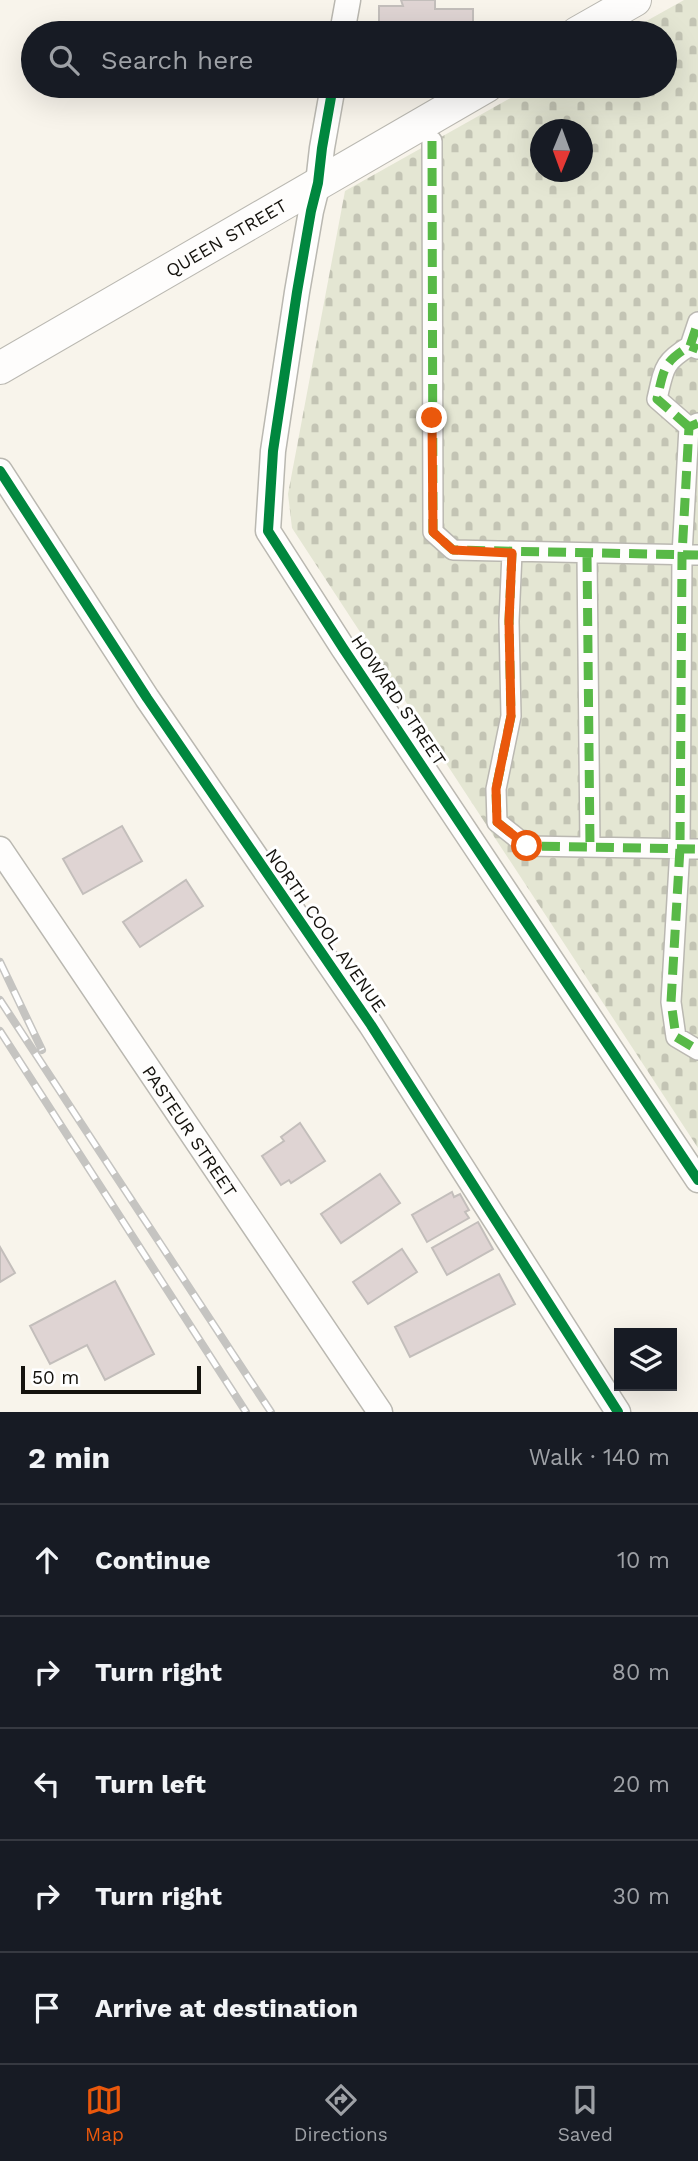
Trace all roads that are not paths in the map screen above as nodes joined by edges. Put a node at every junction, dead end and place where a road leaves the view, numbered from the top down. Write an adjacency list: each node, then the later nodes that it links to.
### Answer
1 (348, 0): 3 (street)
2 (635, 0): 4 (street)
3 (344, 21)
4 (598, 21)
5 (331, 98): 8 (street, HOWARD STREET)
6 (466, 98): 8 (street, QUEEN STREET)
7 (432, 141): 14 (street)
8 (318, 183): 11 (street, QUEEN STREET); 21 (street, HOWARD STREET)
9 (698, 322): 10 (street)
10 (694, 347): 12 (street)
11 (0, 368)
12 (693, 425): 16 (street)
13 (0, 471): 23 (street, NORTH COOL AVENUE)
14 (512, 553): 15 (street); 17 (street)
15 (587, 554): 16 (street); 17 (street)
16 (690, 555): 19 (street)
17 (590, 847): 19 (street)
18 (0, 849): 22 (street, PASTEUR STREET)
19 (689, 849): 20 (street)
20 (698, 1050)
21 (698, 1180)
22 (380, 1412)
23 (618, 1412)

